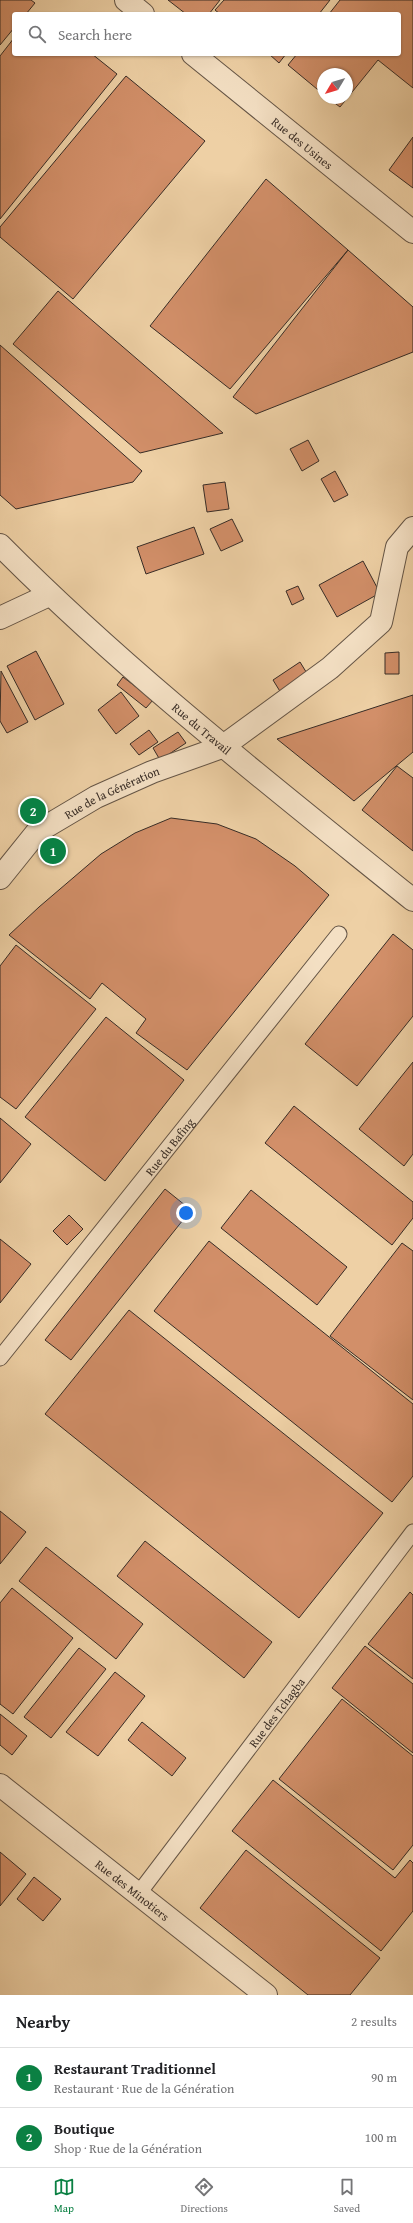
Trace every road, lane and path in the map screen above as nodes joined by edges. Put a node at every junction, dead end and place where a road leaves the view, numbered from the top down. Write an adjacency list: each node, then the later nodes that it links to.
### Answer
1 (126, 0): 2 (street)
2 (141, 12)
3 (195, 56): 4 (street, Rue des Usines)
4 (413, 232)
5 (413, 528): 9 (street, Rue de la Génération)
6 (0, 546): 7 (street, Rue du Travail)
7 (50, 595): 8 (street); 9 (street, Rue du Travail)
8 (0, 618)
9 (222, 747): 10 (street, Rue de la Génération); 11 (street, Rue du Travail)
10 (0, 878)
11 (413, 900)
12 (339, 934): 13 (lane, Rue du Bafing)
13 (0, 1358)
14 (413, 1532): 16 (lane, Rue des Tchagba)
15 (0, 1785): 16 (street, Rue des Minotiers)
16 (139, 1893): 17 (street, Rue des Minotiers)
17 (266, 1995)

